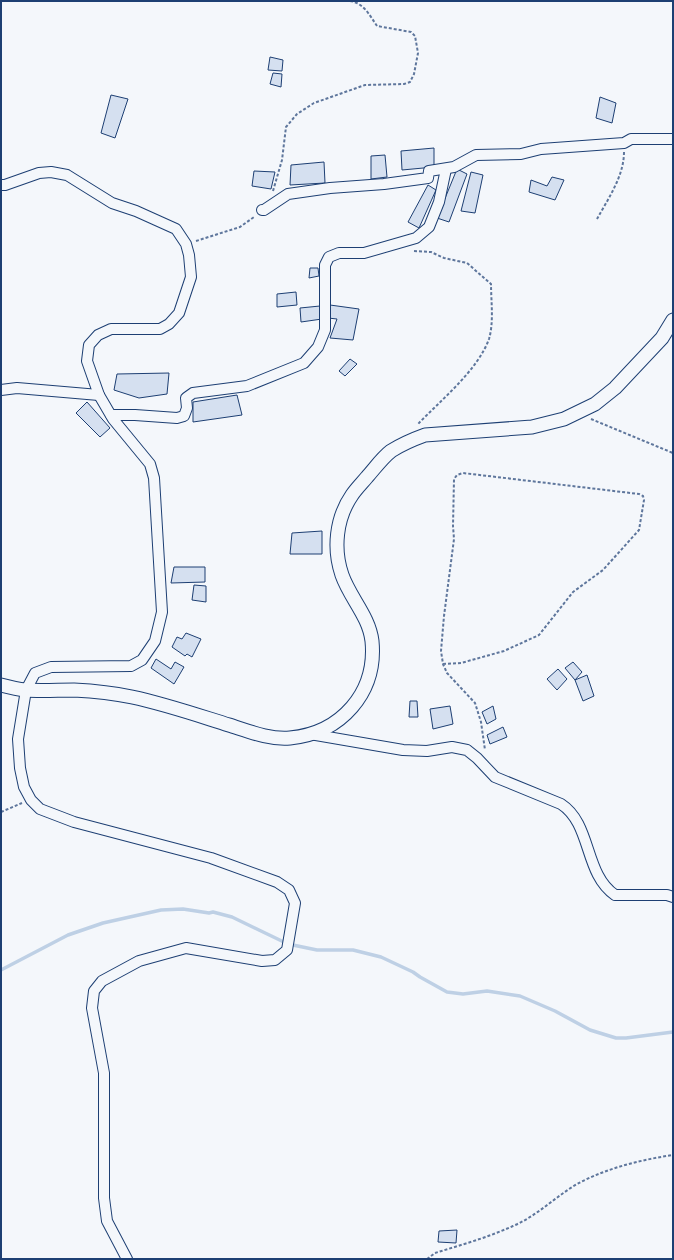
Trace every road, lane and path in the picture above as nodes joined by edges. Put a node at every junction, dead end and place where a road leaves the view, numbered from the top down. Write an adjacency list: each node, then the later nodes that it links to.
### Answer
1 (350, 1): 6 (path)
2 (673, 139): 3 (street)
3 (624, 143): 4 (street); 8 (path)
4 (446, 168): 7 (street); 15 (street)
5 (1, 185): 9 (street)
6 (271, 193)
7 (262, 210): 9 (path)
8 (597, 219)
9 (186, 244): 13 (street)
10 (414, 251): 16 (path)
11 (673, 320): 14 (street)
12 (1, 390): 13 (street)
13 (99, 395): 15 (street)
14 (577, 413): 17 (path); 21 (street)
15 (111, 415): 20 (street)
16 (418, 424)
17 (673, 453)
18 (443, 664): 18 (path); 22 (path)
19 (1, 685): 20 (street)
20 (26, 690): 21 (street); 23 (street)
21 (310, 734): 22 (street)
22 (477, 758): 25 (street)
23 (31, 800): 24 (path); 27 (street)
24 (1, 812)
25 (673, 898)
26 (673, 1155): 28 (path)
27 (127, 1259)
28 (427, 1259)

